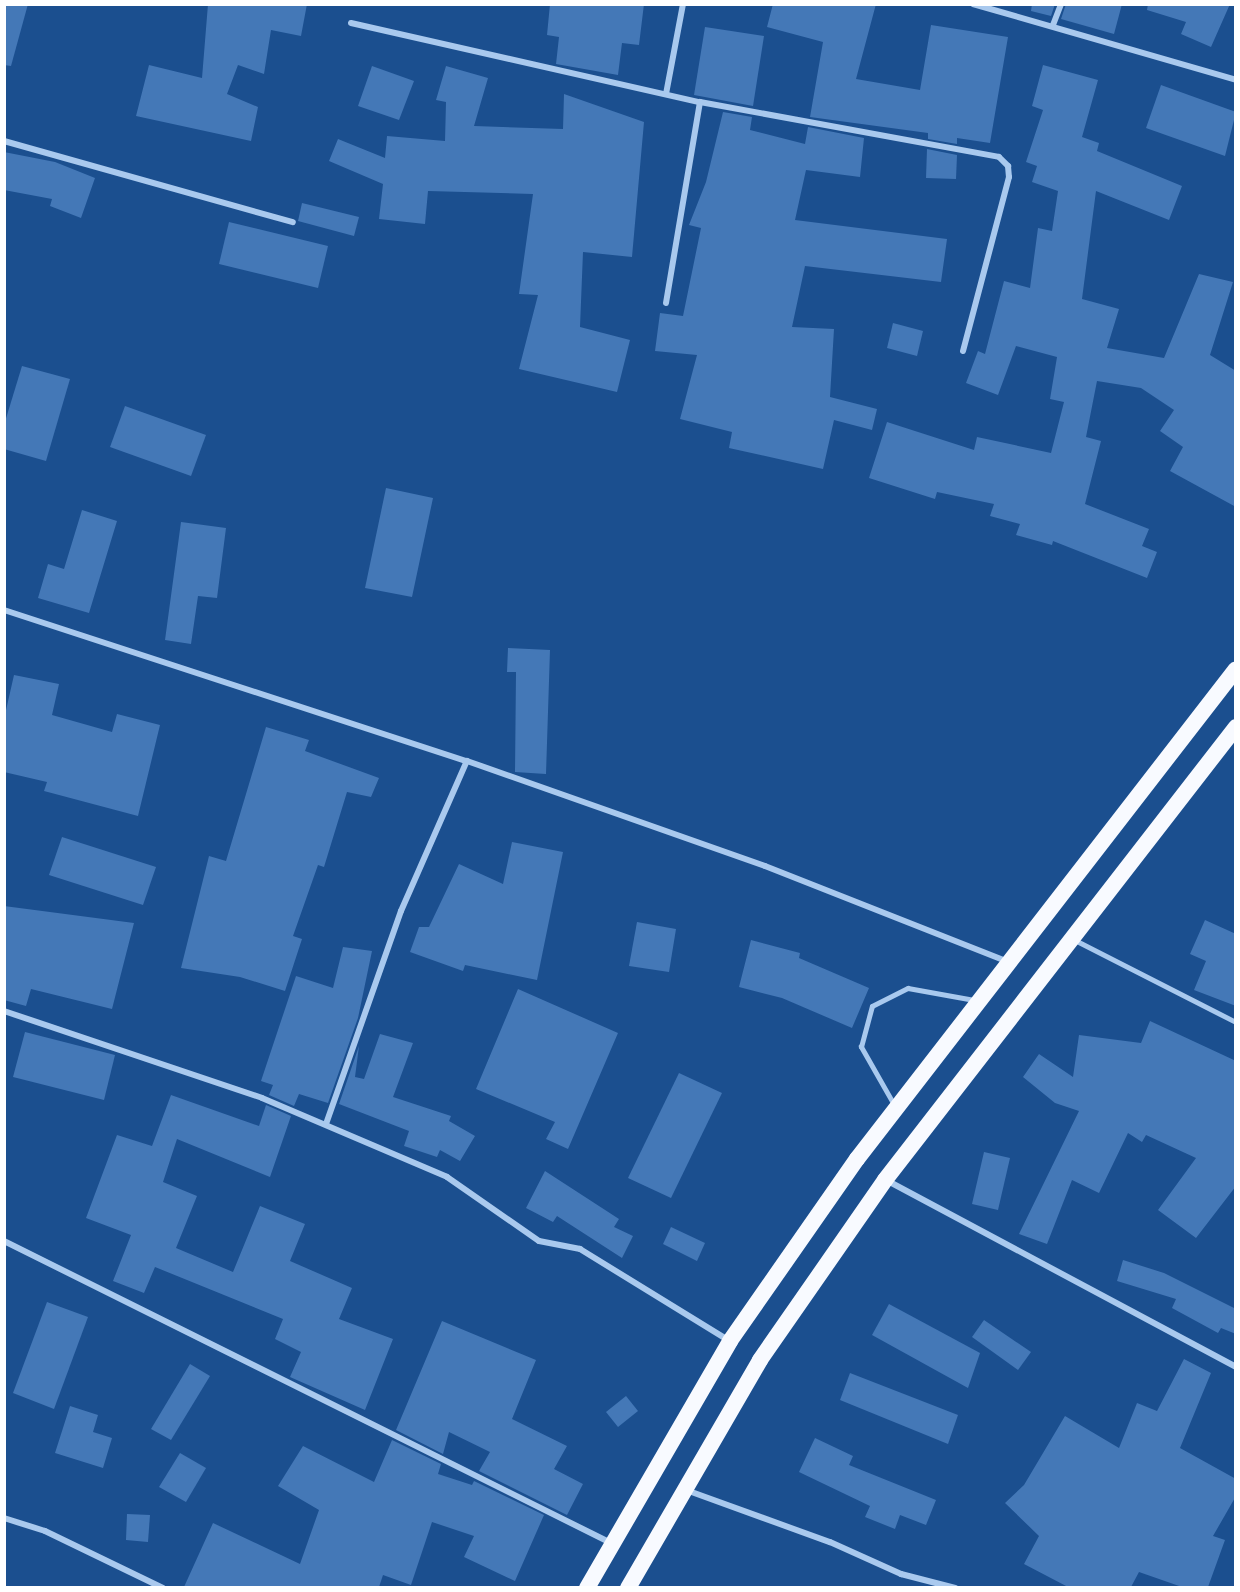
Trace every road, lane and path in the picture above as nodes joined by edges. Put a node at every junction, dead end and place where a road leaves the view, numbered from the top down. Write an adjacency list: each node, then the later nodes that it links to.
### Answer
1 (683, 4): 7 (street)
2 (973, 4): 5 (street)
3 (1061, 4): 5 (street)
4 (351, 23): 7 (street)
5 (1053, 25): 6 (street)
6 (1236, 80)
7 (666, 94): 8 (street)
8 (700, 102): 11 (street); 12 (street)
9 (4, 141): 10 (street)
10 (293, 222)
11 (666, 303)
12 (963, 351)
13 (4, 610): 16 (street)
14 (1236, 669): 18 (highway)
15 (1236, 727): 17 (highway)
16 (467, 760): 18 (street); 23 (street)
17 (1072, 939): 21 (lane); 24 (highway)
18 (1010, 963): 19 (highway)
19 (980, 1001): 22 (highway); 22 (lane)
20 (4, 1011): 23 (street)
21 (1236, 1022)
22 (896, 1109): 26 (highway)
23 (326, 1124): 26 (street)
24 (885, 1180): 27 (street); 28 (highway)
25 (4, 1241): 30 (street)
26 (730, 1341): 30 (highway)
27 (1236, 1367)
28 (685, 1490): 33 (highway); 34 (street)
29 (4, 1518): 31 (street)
30 (612, 1544): 32 (highway)
31 (163, 1587)
32 (587, 1587)
33 (628, 1587)
34 (955, 1587)

